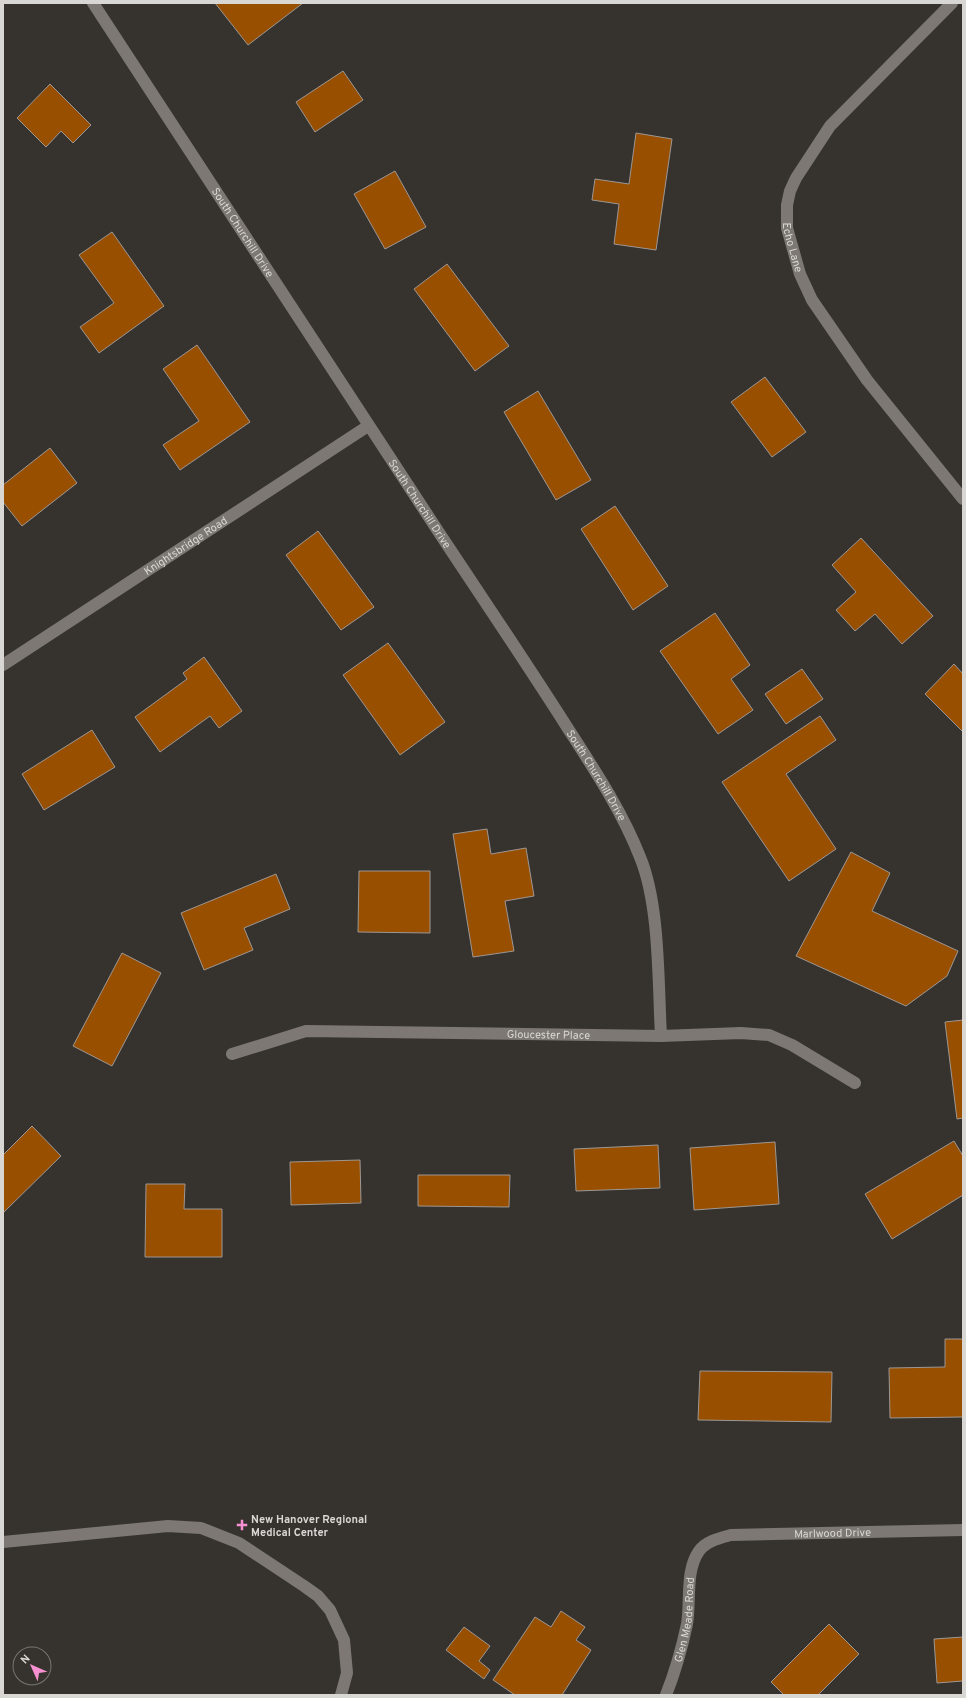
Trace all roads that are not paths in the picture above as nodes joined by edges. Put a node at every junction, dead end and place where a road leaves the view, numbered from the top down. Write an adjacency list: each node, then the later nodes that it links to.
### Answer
1 (93, 3): 3 (street, South Churchill Drive)
2 (952, 3): 4 (street, Echo Lane)
3 (368, 426): 5 (street, Knightsbridge Road); 6 (street, South Churchill Drive)
4 (963, 499)
5 (3, 665)
6 (661, 1036): 7 (street, Gloucester Place); 8 (street, Gloucester Place)
7 (232, 1054)
8 (855, 1083)
9 (963, 1530): 11 (street, Marlwood Drive)
10 (3, 1542): 12 (street)
11 (704, 1545): 13 (street, Glen Meade Road)
12 (341, 1695)
13 (666, 1695)

